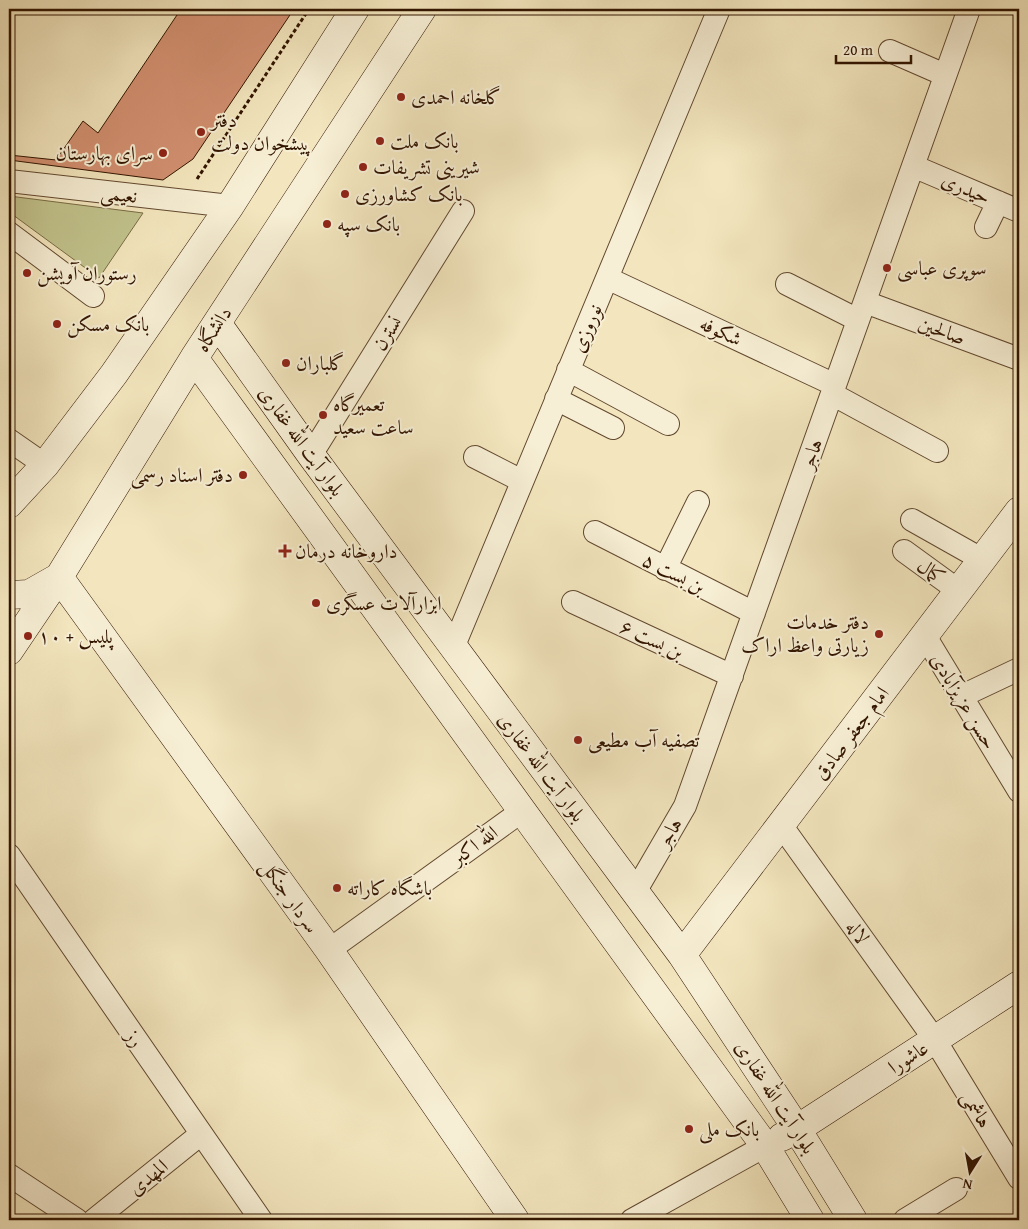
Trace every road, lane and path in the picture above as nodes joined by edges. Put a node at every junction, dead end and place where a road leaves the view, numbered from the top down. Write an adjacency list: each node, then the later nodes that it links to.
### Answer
1 (309, 9): 10 (path)
2 (356, 9): 12 (main road)
3 (422, 9): 21 (main road, دانشگاه)
4 (719, 9): 17 (street, نوروزی)
5 (969, 9): 7 (street, هاجر)
6 (890, 51): 7 (street)
7 (945, 76): 8 (street, هاجر)
8 (913, 166): 11 (street, حیدری); 20 (street, هاجر)
9 (9, 181): 10 (street, نعیمی)
10 (183, 201): 12 (street, نعیمی)
11 (998, 202): 13 (street, حیدری); 15 (street)
12 (230, 206): 33 (main road)
13 (1019, 211)
14 (463, 212): 31 (street, نسترن)
15 (986, 227)
16 (9, 234): 19 (street)
17 (607, 278): 24 (street, نوروزی); 25 (street, شکوفه)
18 (786, 284): 20 (street, صالحین)
19 (93, 296)
20 (862, 311): 23 (street, صالحین); 25 (street, هاجر)
21 (217, 323): 22 (main road, دانشگاه); 31 (main road, بلوار آیت الله غفاری)
22 (194, 358): 43 (main road, دانشگاه); 55 (main road, بلوار آیت الله غفاری)
23 (1019, 359)
24 (568, 370): 26 (street, نوروزی); 27 (street)
25 (834, 390): 30 (street, شکوفه); 47 (street, هاجر)
26 (556, 399): 28 (street); 34 (street, نوروزی)
27 (668, 424)
28 (614, 428)
29 (9, 440): 33 (street)
30 (937, 451)
31 (311, 455): 49 (main road, بلوار آیت الله غفاری)
32 (475, 457): 34 (street)
33 (44, 465): 36 (main road)
34 (522, 481): 49 (street, نوروزی)
35 (698, 502): 42 (street)
36 (9, 504)
37 (1019, 511): 41 (main road, امام جعفر صادق)
38 (912, 520): 41 (street)
39 (595, 532): 42 (street, بن بست ۵)
40 (904, 551): 44 (street, کمال)
41 (982, 560): 44 (main road, امام جعفر صادق)
42 (665, 569): 47 (street, بن بست ۵)
43 (58, 577): 45 (main road); 50 (main road, دانشگاه); 59 (main road, سردار جنگل)
44 (959, 591): 48 (main road, امام جعفر صادق)
45 (9, 595)
46 (573, 602): 52 (street, بن بست ۶)
47 (754, 613): 52 (street, هاجر)
48 (925, 636): 53 (street, حسن عزیزآبادی); 56 (main road, امام جعفر صادق)
49 (453, 648): 58 (main road, بلوار آیت الله غفاری)
50 (9, 651)
51 (1019, 669): 53 (street)
52 (732, 676): 58 (street, هاجر)
53 (962, 696): 54 (street, حسن عزیزآبادی)
54 (1019, 791)
55 (522, 811): 59 (street, الله اکبر); 65 (main road, بلوار آیت الله غفاری)
56 (781, 825): 60 (main road, امام جعفر صادق); 62 (street, لاله)
57 (9, 855): 64 (street, رز)
58 (635, 892): 60 (main road, بلوار آیت الله غفاری)
59 (329, 950): 72 (main road, سردار جنگل)
60 (682, 955): 63 (main road, بلوار آیت الله غفاری)
61 (1019, 985): 62 (main road, عاشورا)
62 (935, 1040): 63 (main road, عاشورا); 67 (street, هاشمی)
63 (797, 1129): 65 (main road, عاشورا); 75 (main road, بلوار آیت الله غفاری)
64 (201, 1134): 70 (street, المهدی); 71 (street, رز)
65 (765, 1146): 73 (street); 74 (main road, بلوار آیت الله غفاری)
66 (9, 1175): 69 (street)
67 (1019, 1178)
68 (956, 1189): 76 (street)
69 (77, 1220)
70 (94, 1220)
71 (261, 1220)
72 (515, 1220)
73 (632, 1220)
74 (810, 1220)
75 (853, 1220)
76 (905, 1220)

